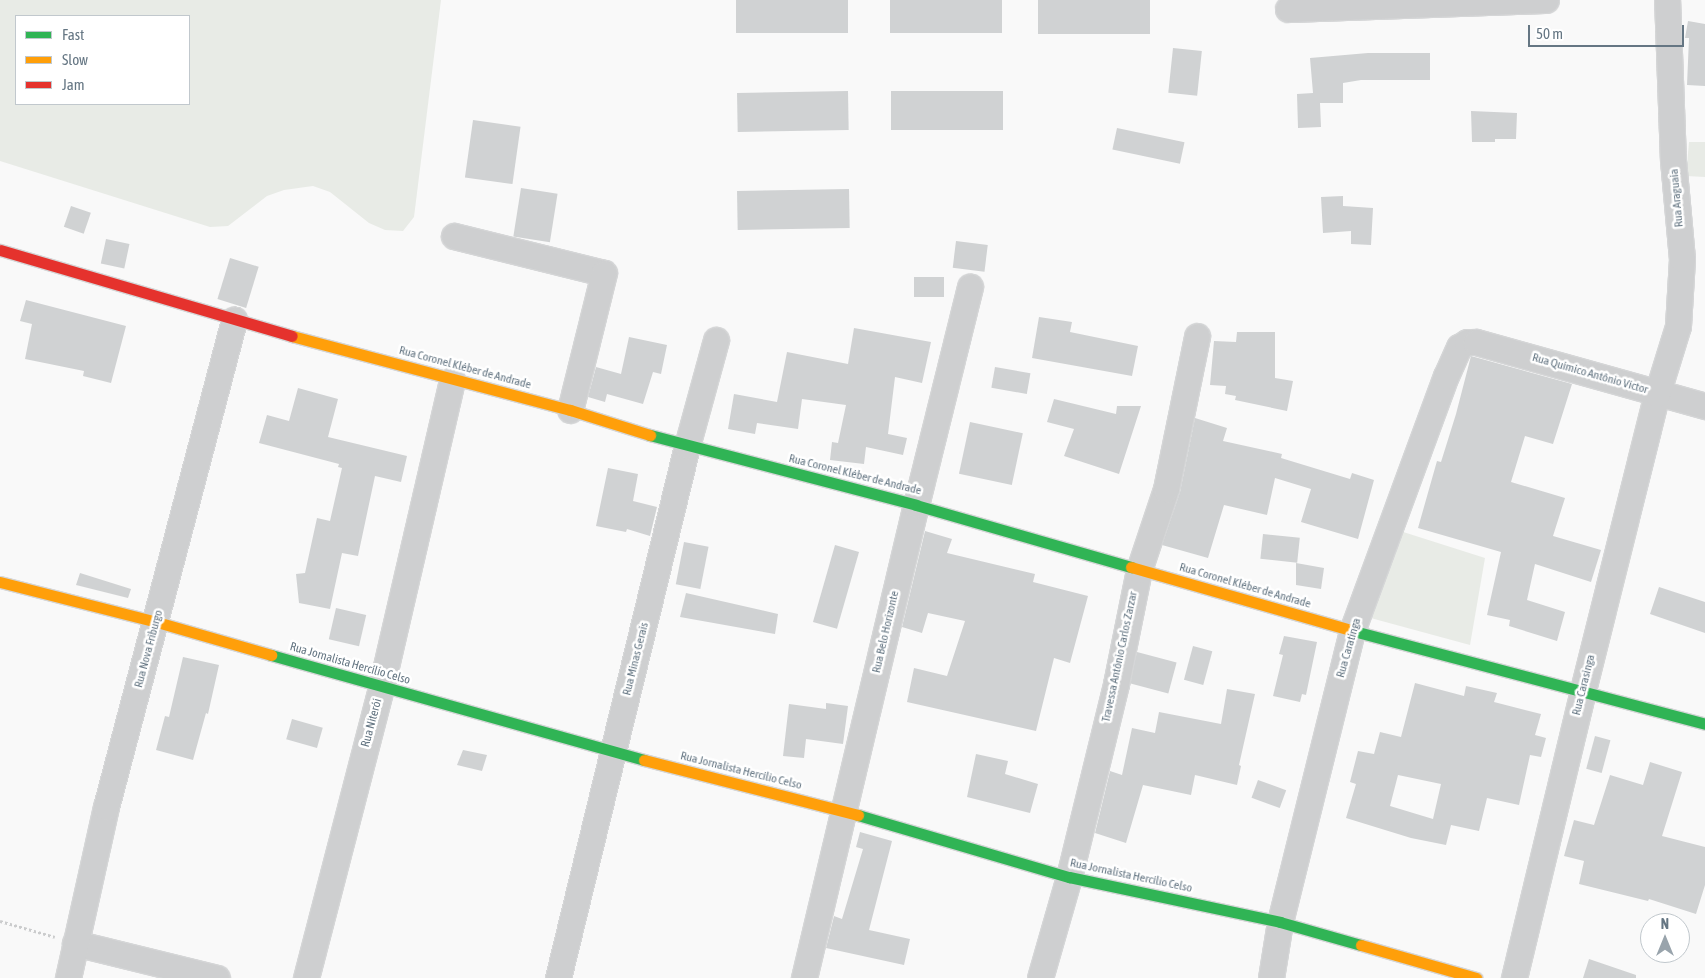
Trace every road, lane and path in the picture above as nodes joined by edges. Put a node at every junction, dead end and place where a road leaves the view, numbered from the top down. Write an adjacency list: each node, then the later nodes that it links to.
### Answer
1 (1546, 0): 3 (street)
2 (1667, 0): 12 (street, Rua Araguaia)
3 (1288, 9)
4 (454, 236): 14 (street)
5 (0, 250): 7 (main road, Rua Coronel Kléber de Andrade)
6 (970, 287): 16 (street, Rua Belo Horizonte)
7 (234, 320): 11 (main road, Rua Coronel Kléber de Andrade); 19 (street, Rua Nova Friburgo)
8 (1197, 336): 17 (street, Travessa Antônio Carlos Zarzar)
9 (716, 340): 15 (street, Rua Minas Gerais)
10 (1476, 342): 12 (street, Rua Químico Antônio Victor); 20 (street, Rua Caratinga)
11 (452, 380): 14 (main road, Rua Coronel Kléber de Andrade); 21 (street, Rua Niterói)
12 (1657, 394): 13 (street, Rua Químico Antônio Victor); 22 (street, Rua Carasinga)
13 (1705, 406)
14 (570, 410): 15 (main road, Rua Coronel Kléber de Andrade)
15 (687, 446): 16 (main road, Rua Coronel Kléber de Andrade); 24 (street, Rua Minas Gerais)
16 (916, 505): 17 (main road, Rua Coronel Kléber de Andrade); 25 (street, Rua Belo Horizonte)
17 (1139, 570): 20 (main road, Rua Coronel Kléber de Andrade); 26 (street, Travessa Antônio Carlos Zarzar)
18 (0, 582): 19 (main road, Rua Jornalista Hercílio Celso)
19 (156, 622): 21 (main road, Rua Jornalista Hercílio Celso); 29 (street, Rua Nova Friburgo)
20 (1352, 631): 22 (main road, Rua Coronel Kléber de Andrade); 28 (street, Rua Caratinga)
21 (381, 688): 24 (main road, Rua Jornalista Hercílio Celso); 32 (street, Rua Niterói)
22 (1583, 690): 23 (main road, Rua Coronel Kléber de Andrade); 38 (street, Rua Carasinga)
23 (1705, 724)
24 (613, 752): 25 (main road, Rua Jornalista Hercílio Celso); 33 (street, Rua Minas Gerais)
25 (844, 812): 26 (main road, Rua Jornalista Hercílio Celso); 34 (street, Rua Belo Horizonte)
26 (1069, 877): 28 (main road, Rua Jornalista Hercílio Celso); 35 (street, Travessa Antônio Carlos Zarzar)
27 (0, 921): 29 (path)
28 (1280, 922): 36 (street, Rua Caratinga); 37 (main road, Rua Jornalista Hercílio Celso)
29 (75, 943): 30 (street, Rua Nova Friburgo); 31 (street)
30 (68, 978)
31 (217, 978)
32 (306, 978)
33 (558, 978)
34 (804, 978)
35 (1040, 978)
36 (1271, 978)
37 (1476, 978)
38 (1514, 978)

